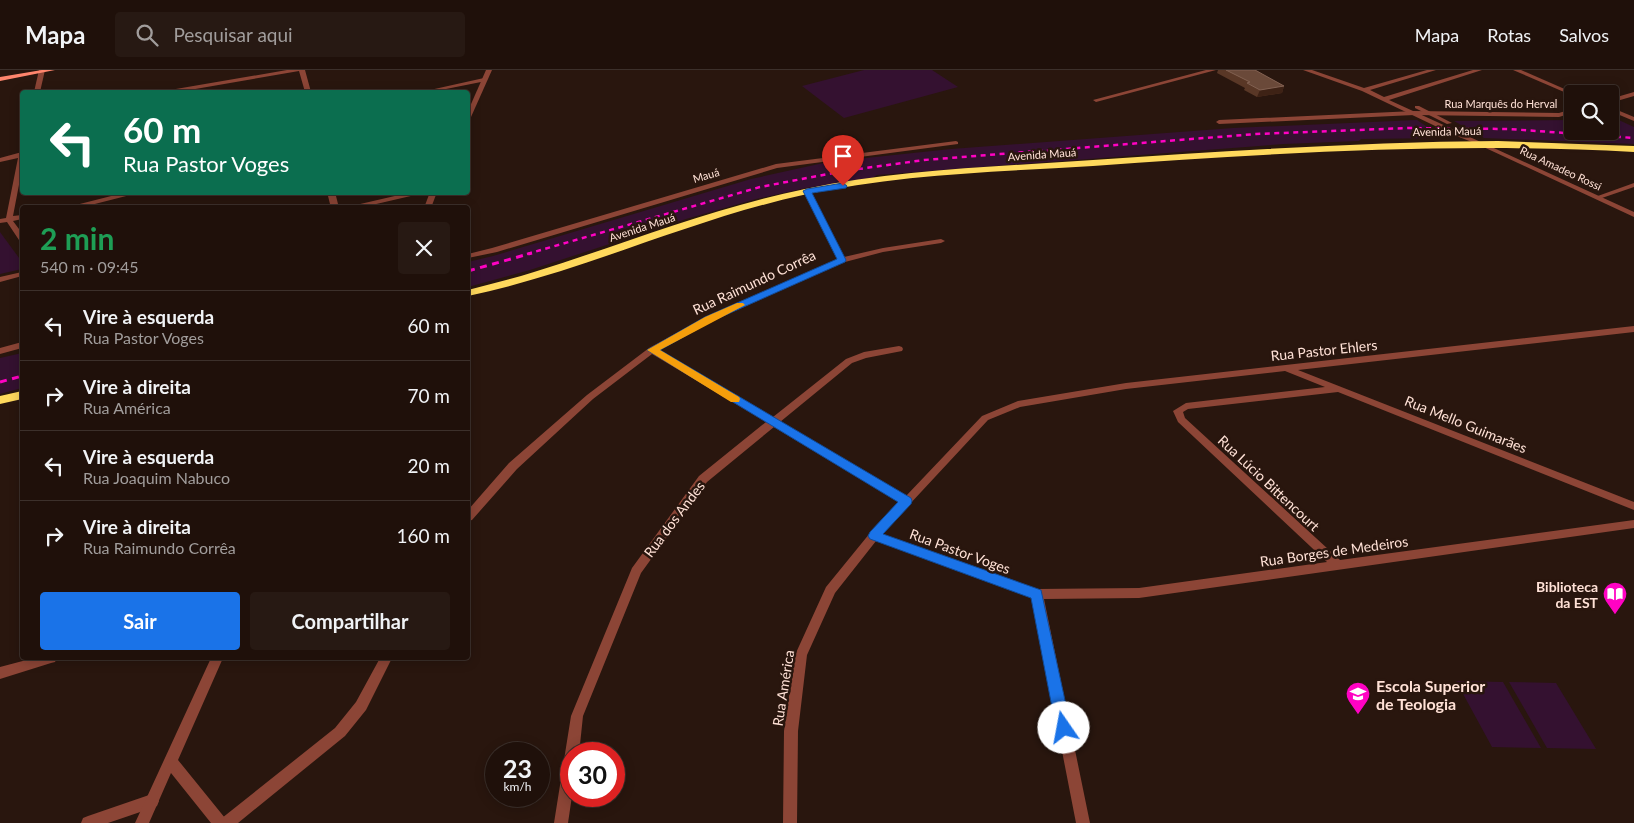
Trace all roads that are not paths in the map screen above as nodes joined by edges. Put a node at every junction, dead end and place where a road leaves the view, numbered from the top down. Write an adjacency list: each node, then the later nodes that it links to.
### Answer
1 (30, 70): 13 (main road)
2 (52, 70): 12 (main road)
3 (297, 70): 18 (street)
4 (302, 70): 19 (street)
5 (489, 70): 15 (street)
6 (1213, 70): 27 (street)
7 (1306, 70): 21 (street)
8 (1320, 70): 16 (street)
9 (1433, 70): 16 (street)
10 (1478, 70): 24 (street)
11 (1516, 70): 22 (street)
12 (42, 71): 14 (main road); 17 (street)
13 (0, 75)
14 (0, 79)
15 (484, 80): 20 (street); 28 (street)
16 (1372, 88): 21 (street); 24 (street)
17 (37, 90)
18 (182, 90)
19 (307, 90)
20 (434, 90)
21 (1364, 90): 26 (street)
22 (1564, 90)
23 (1634, 94): 25 (street)
24 (1394, 96): 26 (street); 30 (street)
25 (1619, 98)
26 (1385, 99): 29 (street)
27 (1096, 100)
28 (470, 112)
29 (1414, 113): 30 (street, Avenida Mauá); 34 (street, Avenida Mauá); 35 (street)
30 (1430, 113): 31 (street, Rua Marquês do Herval); 35 (street)
31 (1564, 113)
32 (1619, 113): 33 (street)
33 (1634, 119)
34 (1219, 122)
35 (1478, 142): 37 (main road, Avenida Mauá); 42 (main road, Avenida Mauá); 45 (street, Rua Amadeo Rossi)
36 (956, 143): 54 (street, Mauá)
37 (1634, 149)
38 (20, 155): 39 (street)
39 (0, 160)
40 (20, 165): 50 (street)
41 (1634, 186): 45 (street)
42 (807, 191): 55 (street); 58 (main road, Avenida Mauá)
43 (125, 195): 46 (street)
44 (410, 195): 47 (street)
45 (1599, 197): 48 (street, Rua Amadeo Rossi)
46 (80, 205)
47 (361, 205)
48 (1634, 215)
49 (20, 218): 50 (street)
50 (10, 220): 51 (street); 52 (street)
51 (0, 221)
52 (20, 235)
53 (940, 241): 55 (street, Rua Raimundo Corrêa)
54 (470, 256)
55 (842, 260): 62 (street, Rua Raimundo Corrêa)
56 (20, 275): 57 (street)
57 (0, 280)
58 (470, 292)
59 (1634, 329): 64 (street, Rua Pastor Ehlers)
60 (20, 346): 63 (street)
61 (899, 349): 69 (street, Rua dos Andes)
62 (652, 350): 69 (street); 72 (street, Rua Raimundo Corrêa)
63 (0, 351)
64 (1287, 368): 65 (street, Rua Mello Guimarães); 68 (street, Rua Pastor Ehlers)
65 (1339, 389): 71 (street, Rua Mello Guimarães); 75 (street, Rua Lúcio Bittencourt)
66 (20, 395): 67 (main road)
67 (0, 400)
68 (1018, 404): 70 (street, Rua América)
69 (774, 422): 70 (street); 81 (street, Rua dos Andes)
70 (906, 501): 74 (street, Rua América)
71 (1634, 506)
72 (470, 515)
73 (1634, 524): 75 (street, Rua Borges de Medeiros)
74 (874, 536): 76 (street, Rua Pastor Voges); 90 (street, Rua América)
75 (1338, 566): 76 (street, Rua Borges de Medeiros)
76 (1036, 594): 91 (street)
77 (44, 660): 80 (street)
78 (216, 660): 82 (street)
79 (385, 660): 88 (street)
80 (0, 672)
81 (574, 742)
82 (170, 762): 83 (street); 87 (street)
83 (152, 801): 85 (street); 86 (street)
84 (564, 807): 89 (street, Rua dos Andes)
85 (88, 823)
86 (142, 823)
87 (220, 823)
88 (228, 823)
89 (561, 823)
90 (790, 823)
91 (1083, 823)

